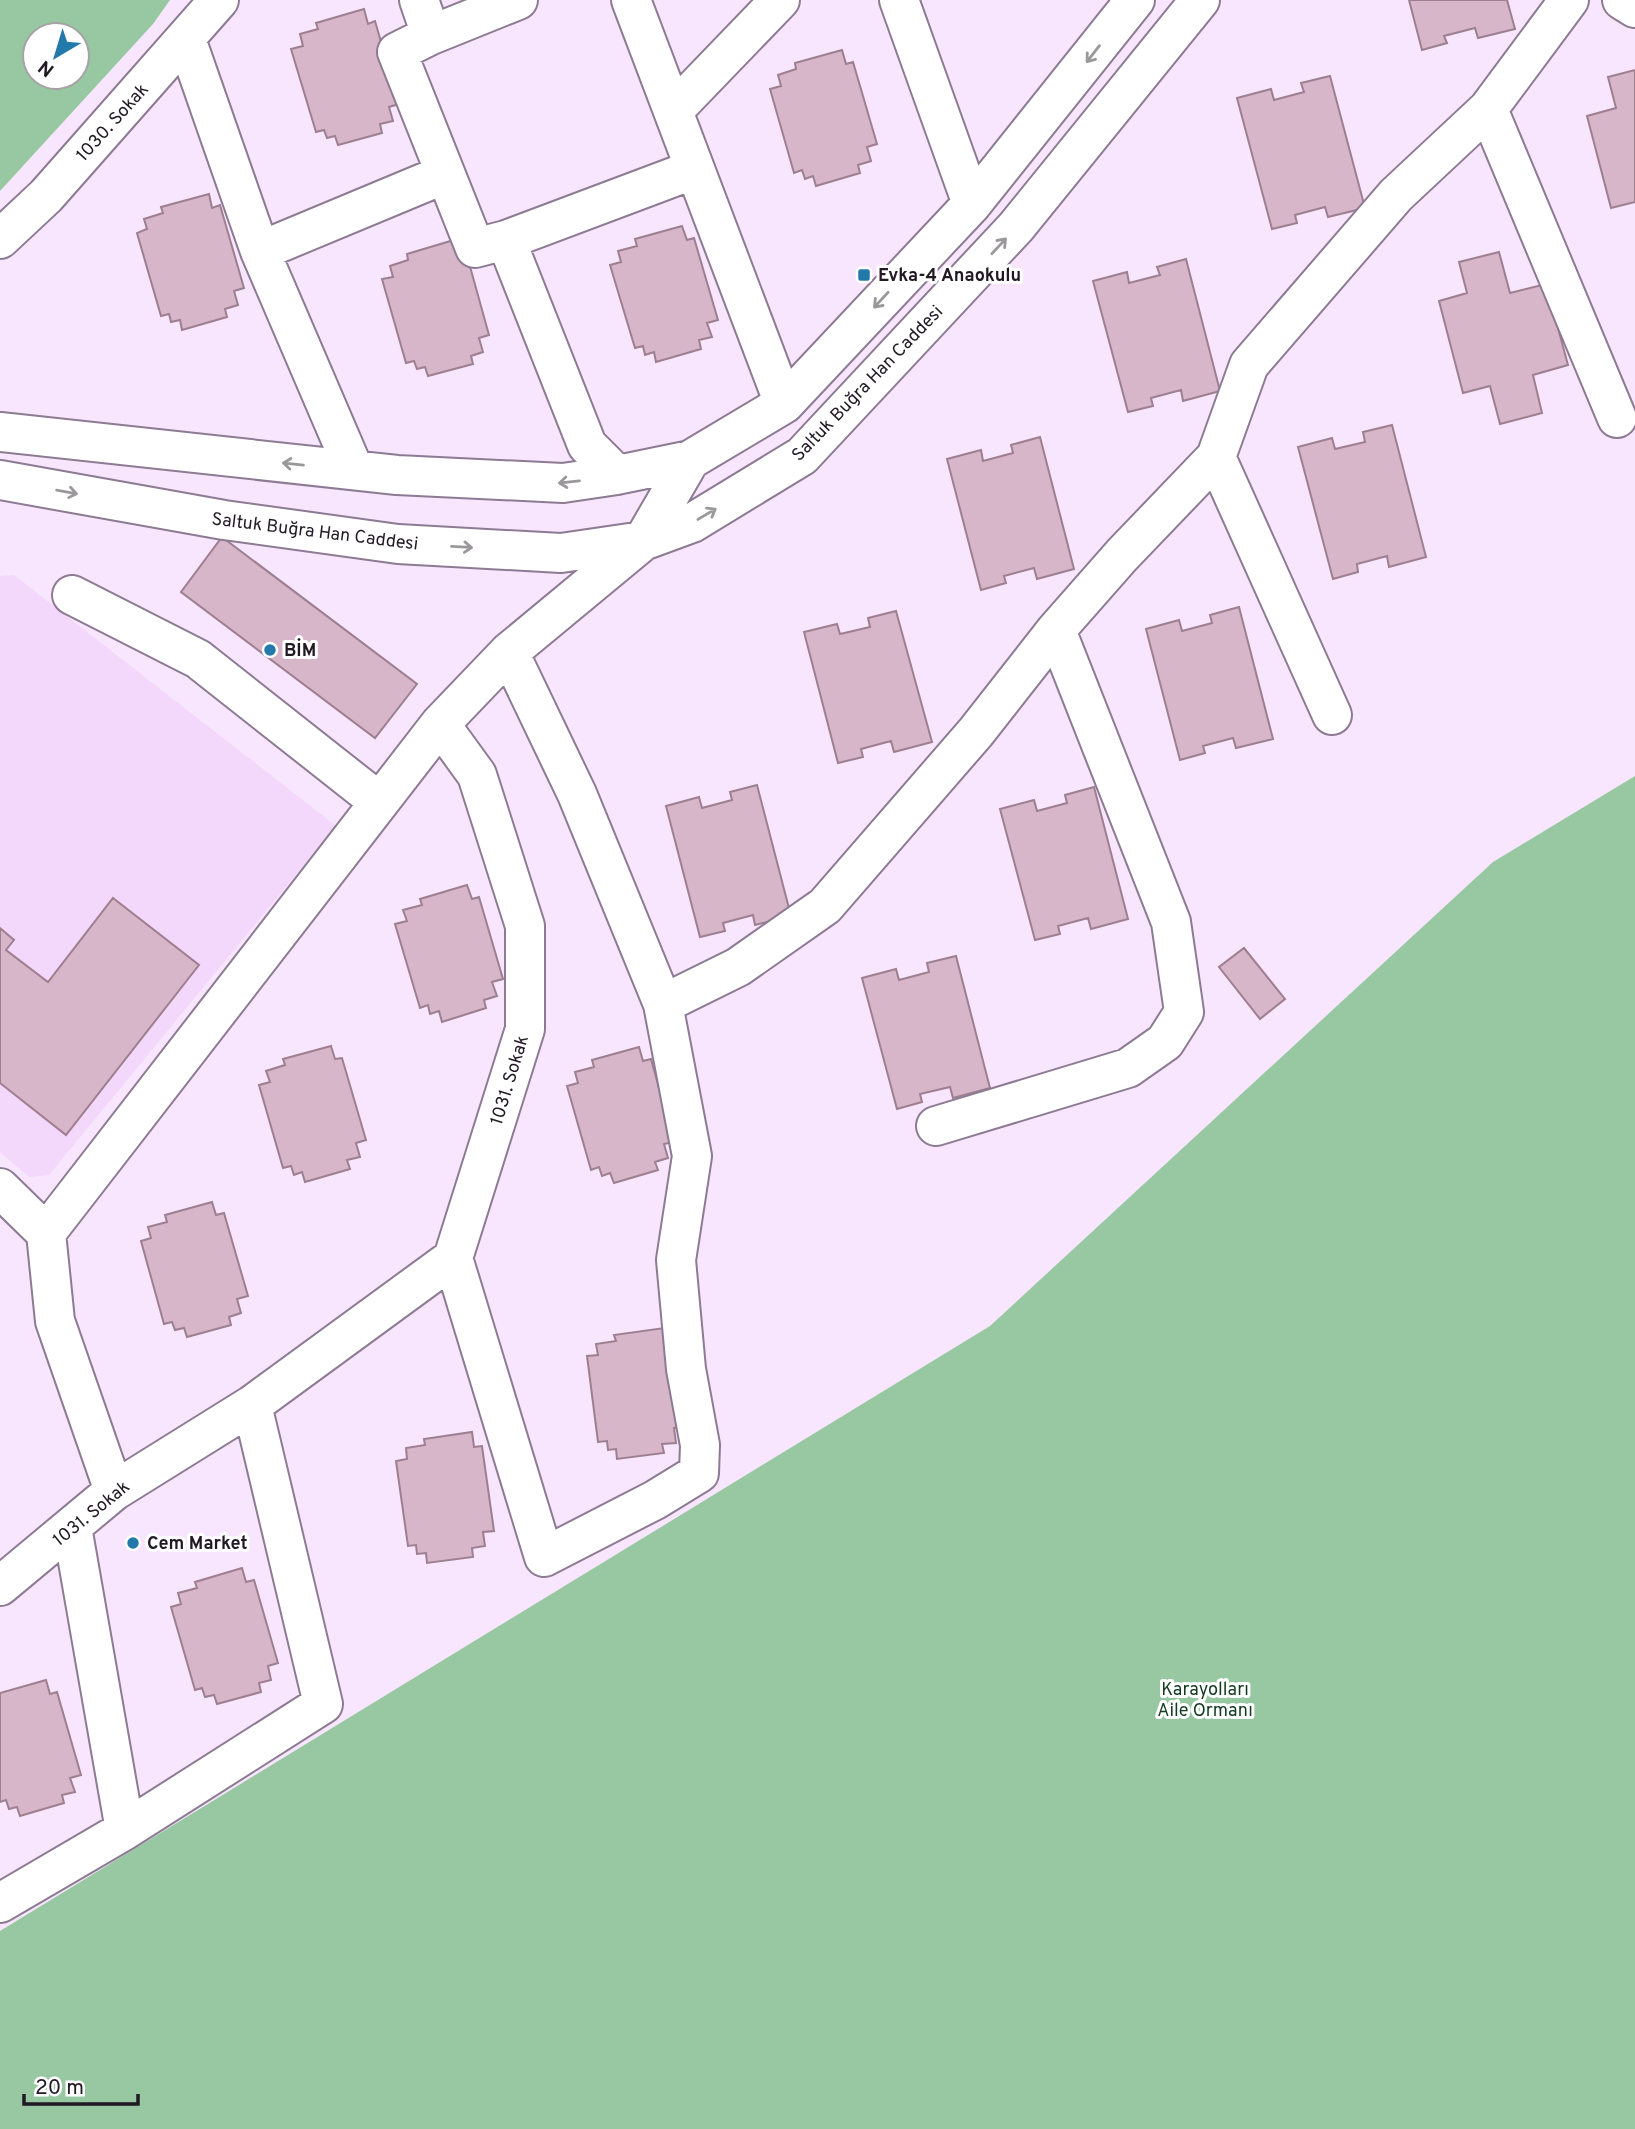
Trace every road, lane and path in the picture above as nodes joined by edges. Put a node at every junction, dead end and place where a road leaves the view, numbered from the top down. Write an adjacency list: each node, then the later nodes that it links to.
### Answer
1 (219, 0): 13 (street, 1030. Sokak)
2 (419, 0): 12 (street)
3 (518, 0): 12 (street)
4 (631, 0): 15 (street)
5 (780, 0): 15 (street)
6 (899, 0): 18 (street)
7 (1200, 0): 30 (street, Saltuk Buğra Han Caddesi, one-way to 7)
8 (1569, 0): 14 (street)
9 (1622, 0): 11 (street)
10 (1131, 2): 18 (street, one-way to 18)
11 (1635, 8)
12 (431, 35): 17 (street)
13 (186, 39): 19 (street, 1030. Sokak); 21 (street)
14 (1488, 109): 23 (street); 25 (street)
15 (673, 111): 16 (street)
16 (695, 169): 20 (street); 22 (street)
17 (445, 174): 20 (street); 21 (street)
18 (972, 204): 22 (street, one-way to 22)
19 (0, 239)
20 (506, 240): 28 (street)
21 (260, 251): 27 (street)
22 (784, 404): 26 (street)
23 (1617, 418)
24 (0, 432): 27 (street, one-way to 24)
25 (1216, 457): 32 (street); 34 (street)
26 (690, 460): 28 (street); 30 (street)
27 (354, 470): 28 (street, one-way to 27)
28 (617, 475)
29 (0, 480): 30 (street, Saltuk Buğra Han Caddesi, one-way to 30)
30 (643, 541): 33 (street)
31 (72, 596): 36 (street)
32 (1056, 630): 37 (street); 38 (street)
33 (509, 652): 35 (street); 37 (street)
34 (1332, 715)
35 (440, 724): 36 (street); 41 (street, 1031. Sokak)
36 (378, 802): 40 (street)
37 (663, 1004): 41 (street)
38 (936, 1126)
39 (0, 1188): 40 (street)
40 (46, 1233): 43 (street)
41 (453, 1258): 42 (street, 1031. Sokak)
42 (252, 1405): 43 (street, 1031. Sokak); 46 (street)
43 (114, 1491): 44 (street, 1031. Sokak)
44 (72, 1527): 45 (street, 1031. Sokak); 46 (street)
45 (0, 1586)
46 (125, 1830): 47 (street)
47 (0, 1903)

